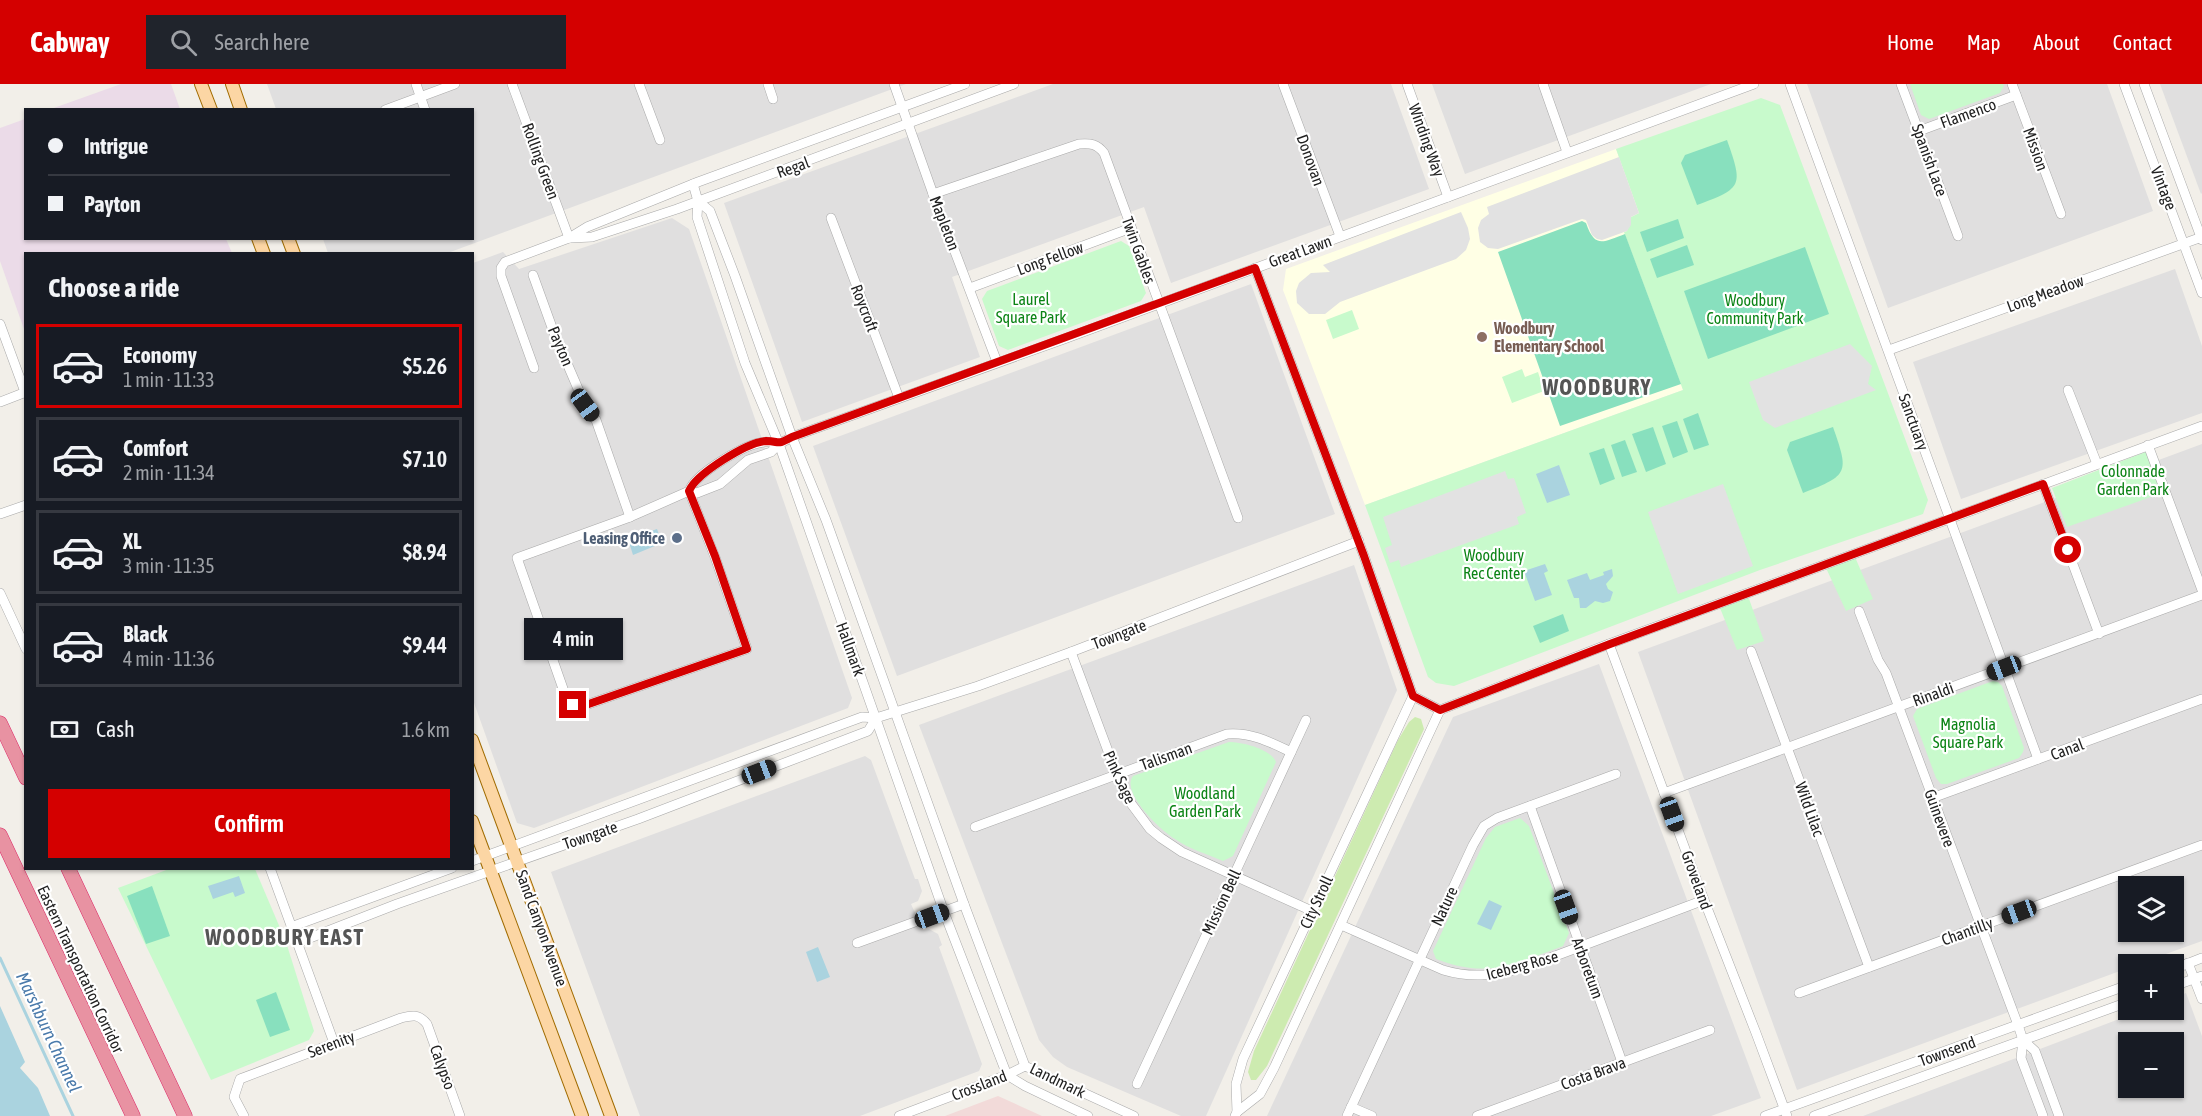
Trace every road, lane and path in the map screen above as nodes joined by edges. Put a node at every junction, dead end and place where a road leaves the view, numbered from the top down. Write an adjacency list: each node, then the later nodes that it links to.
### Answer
1 (201, 84): 24 (main road)
2 (232, 84): 25 (main road)
3 (416, 84): 21 (street)
4 (455, 84): 21 (street)
5 (512, 84): 42 (street, Rolling Green)
6 (639, 84): 30 (street)
7 (768, 84): 22 (street)
8 (894, 84): 23 (street, Mapleton)
9 (965, 84): 23 (street, Regal)
10 (1014, 84): 28 (street, Regal)
11 (1283, 84): 40 (street, Donovan)
12 (1407, 84): 34 (street, Winding Way)
13 (1543, 84): 31 (street)
14 (1754, 84): 31 (street, Great Lawn)
15 (1790, 84): 50 (street, Sanctuary)
16 (1901, 84): 29 (street, Spanish Lace)
17 (2012, 84): 20 (street, Mission)
18 (2124, 84): 43 (street, Vintage)
19 (2144, 84): 41 (street, Vintage)
20 (2016, 95): 29 (street, Flamenco); 36 (street, Mission)
21 (420, 97): 26 (street); 27 (street)
22 (773, 99)
23 (903, 107): 28 (street, Mapleton); 32 (street, Regal)
24 (210, 108)
25 (240, 108)
26 (390, 108)
27 (424, 108)
28 (909, 124): 33 (street, Mapleton); 35 (street, Regal)
29 (1919, 131): 39 (street, Spanish Lace)
30 (660, 140)
31 (1568, 152): 34 (street, Great Lawn)
32 (693, 184): 35 (street, Hallmark); 42 (street, Regal)
33 (933, 194): 38 (street, Twin Gables); 46 (street, Mapleton)
34 (1448, 197): 40 (street, Great Lawn)
35 (698, 201): 42 (street, Regal); 59 (street, Hallmark); 60 (street, Hallmark)
36 (2061, 214)
37 (831, 218): 56 (street, Roycroft)
38 (1131, 228): 46 (street, Long Fellow); 48 (street, Twin Gables)
39 (1958, 236)
40 (1340, 237): 44 (street, Great Lawn)
41 (2202, 237): 43 (street, Long Meadow)
42 (569, 238): 52 (street, Regal)
43 (2184, 243): 47 (street, Vintage); 50 (street, Long Meadow)
44 (1255, 268): 48 (street, Great Lawn); 70 (street)
45 (533, 274): 67 (street, Payton)
46 (970, 288): 51 (street, Mapleton)
47 (2202, 293)
48 (1158, 304): 51 (street, Great Lawn); 68 (street, Twin Gables)
49 (0, 324): 53 (street)
50 (1888, 350): 69 (street, Sanctuary)
51 (997, 362): 56 (street, Great Lawn)
52 (534, 368)
53 (24, 389)
54 (2068, 390): 62 (street)
55 (24, 392): 57 (street)
56 (899, 398): 59 (street, Great Lawn)
57 (0, 402)
58 (2202, 426): 61 (street)
59 (792, 437): 60 (street, Great Lawn); 85 (street, Hallmark)
60 (778, 444): 64 (street); 64 (street); 86 (street, Hallmark)
61 (2148, 445): 62 (street); 71 (street)
62 (2097, 464): 63 (street)
63 (2043, 484): 69 (street); 75 (street)
64 (689, 491): 67 (street); 67 (street)
65 (24, 506): 66 (street)
66 (0, 514)
67 (630, 517)
68 (1238, 518)
69 (1949, 519): 77 (street); 80 (street, Sanctuary)
70 (1359, 541): 79 (street, Towngate); 81 (street)
71 (2202, 590)
72 (0, 593): 76 (street)
73 (2202, 595): 75 (street, Rinaldi)
74 (1859, 611): 83 (street, Guinevere)
75 (2099, 634): 80 (street, Rinaldi)
76 (23, 639)
77 (1610, 644): 84 (street); 96 (street, Groveland)
78 (1751, 651): 90 (street, Wild Lilac)
79 (1071, 652): 85 (street, Towngate); 94 (street, Pink Sage)
80 (2004, 668): 83 (street, Rinaldi); 92 (street, Sanctuary)
81 (1413, 696): 84 (street); 114 (street, City Stroll)
82 (2202, 699): 92 (street, Canal)
83 (1898, 707): 90 (street, Rinaldi); 97 (street, Guinevere)
84 (1440, 710): 116 (street, City Stroll)
85 (896, 713): 86 (street, Towngate); 113 (street, Hallmark)
86 (876, 718): 103 (street, Towngate); 106 (street, Towngate); 115 (street, Hallmark)
87 (1306, 720): 91 (street, Mission Bell)
88 (0, 723): 93 (highway)
89 (474, 745): 103 (main road, Sand Canyon Avenue)
90 (1787, 747): 96 (street, Rinaldi); 126 (street, Wild Lilac)
91 (1291, 752): 94 (street, Talisman); 111 (street, Mission Bell)
92 (2038, 759): 97 (street, Canal)
93 (24, 774)
94 (1116, 774): 100 (street, Talisman); 111 (street, Pink Sage)
95 (1616, 774): 98 (street, Nature)
96 (1664, 793): 112 (street, Groveland)
97 (1932, 798): 117 (street, Guinevere)
98 (1530, 806): 121 (street, Arboretum); 123 (street, Nature)
99 (474, 827): 104 (main road, Sand Canyon Avenue)
100 (975, 827)
101 (0, 835): 145 (highway, Eastern Transportation Corridor)
102 (2202, 844): 117 (street, Chantilly)
103 (511, 847): 104 (street, Towngate); 106 (main road, Sand Canyon Avenue)
104 (485, 857): 105 (street, Towngate); 110 (main road, Sand Canyon Avenue)
105 (474, 860)
106 (517, 861): 110 (street, Towngate); 150 (main road, Sand Canyon Avenue)
107 (69, 870): 146 (highway, Eastern Transportation Corridor)
108 (271, 870): 118 (street)
109 (447, 870): 118 (street)
110 (490, 870): 120 (street, Towngate); 149 (main road, Sand Canyon Avenue)
111 (1233, 875): 114 (street, Pink Sage); 141 (street, Mission Bell)
112 (1704, 900): 121 (street, Iceberg Rose); 143 (street, Groveland)
113 (964, 904): 115 (street); 137 (street, Hallmark)
114 (1312, 911): 144 (street, City Stroll)
115 (944, 912): 119 (street); 140 (street, Hallmark)
116 (1341, 924): 123 (street, Iceberg Rose); 144 (street, City Stroll)
117 (1980, 926): 126 (street, Chantilly); 133 (street, Guinevere)
118 (291, 927): 120 (street)
119 (857, 943)
120 (297, 944): 136 (street)
121 (1580, 947): 123 (street, Iceberg Rose); 138 (street, Arboretum)
122 (2202, 958): 124 (street)
123 (1419, 960): 142 (street, Nature)
124 (2188, 963): 125 (street); 127 (street)
125 (2184, 965)
126 (1869, 967): 129 (street, Chantilly)
127 (2198, 977): 130 (street)
128 (2118, 989): 133 (street, Townsend)
129 (1799, 993)
130 (2202, 999)
131 (2118, 1006): 135 (street, Townsend)
132 (423, 1019): 136 (street, Serenity); 148 (street, Calypso)
133 (2018, 1025): 135 (street, Guinevere); 143 (street, Townsend)
134 (1710, 1029): 138 (street, Costa Brava)
135 (2023, 1040): 157 (street, Townsend); 158 (street); 159 (street)
136 (334, 1043): 147 (street, Serenity)
137 (1021, 1053): 139 (street, Landmark)
138 (1623, 1062): 155 (street, Costa Brava)
139 (1025, 1066): 140 (street, Crossland); 153 (street, Landmark)
140 (1007, 1075): 151 (street, Crossland); 152 (street, Landmark)
141 (1137, 1083)
142 (1349, 1111): 154 (street)
143 (1785, 1112): 156 (street, Townsend)
144 (1236, 1114)
145 (133, 1116)
146 (185, 1116)
147 (244, 1116)
148 (460, 1116)
149 (582, 1116)
150 (611, 1116)
151 (899, 1116)
152 (1088, 1116)
153 (1134, 1116)
154 (1372, 1116)
155 (1477, 1116)
156 (1765, 1116)
157 (1814, 1116)
158 (2043, 1116)
159 (2059, 1116)

